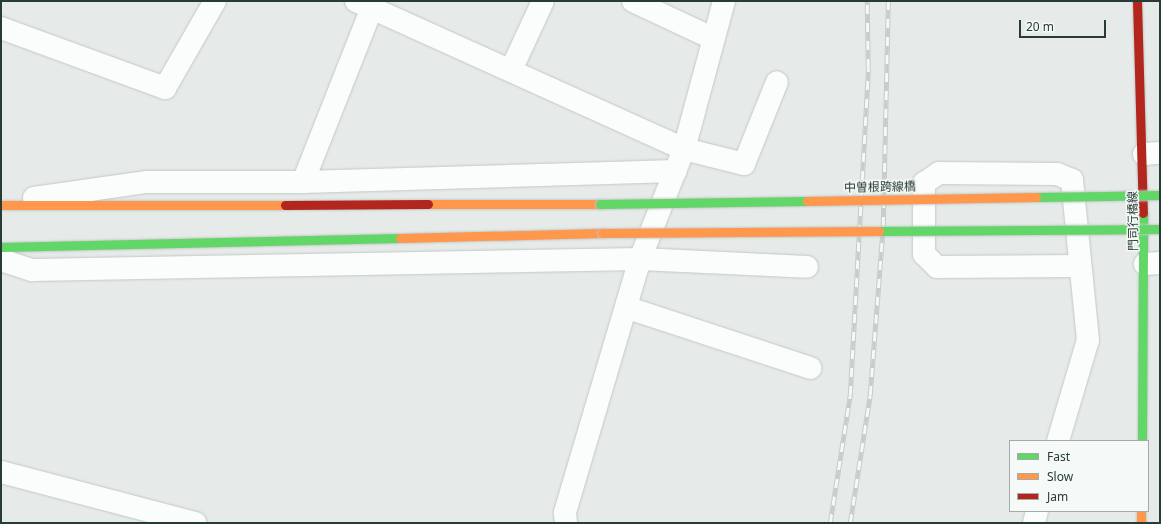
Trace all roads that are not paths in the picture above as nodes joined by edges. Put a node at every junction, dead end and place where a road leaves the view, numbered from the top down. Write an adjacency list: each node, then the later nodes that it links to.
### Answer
1 (215, 1): 7 (street)
2 (543, 1): 9 (street)
3 (633, 1): 8 (street)
4 (724, 1): 8 (street)
5 (1137, 1): 12 (street, 門司行橋線)
6 (364, 5): 9 (street); 14 (street)
7 (1, 28)
8 (714, 38): 11 (street)
9 (511, 70): 11 (street)
10 (777, 82): 11 (street)
11 (684, 149): 13 (street)
12 (1152, 154): 21 (street, 門司行橋線)
13 (676, 171): 14 (street); 19 (street)
14 (303, 182): 16 (street)
15 (1160, 195): 16 (street, 中曽根跨線橋, bridge)
16 (1, 204)
17 (1160, 229): 18 (street, bridge)
18 (1, 247)
19 (640, 259): 20 (street); 23 (street); 24 (street)
20 (1, 260)
21 (1153, 264): 27 (street, 門司行橋線)
22 (1080, 266): 22 (street); 26 (street)
23 (807, 268)
24 (628, 308): 25 (street); 32 (street)
25 (810, 368)
26 (1058, 440)
27 (1142, 440)
28 (1, 472): 31 (street)
29 (1037, 512): 33 (street)
30 (1141, 512): 34 (street)
31 (195, 523)
32 (566, 523)
33 (1034, 523)
34 (1141, 523)

